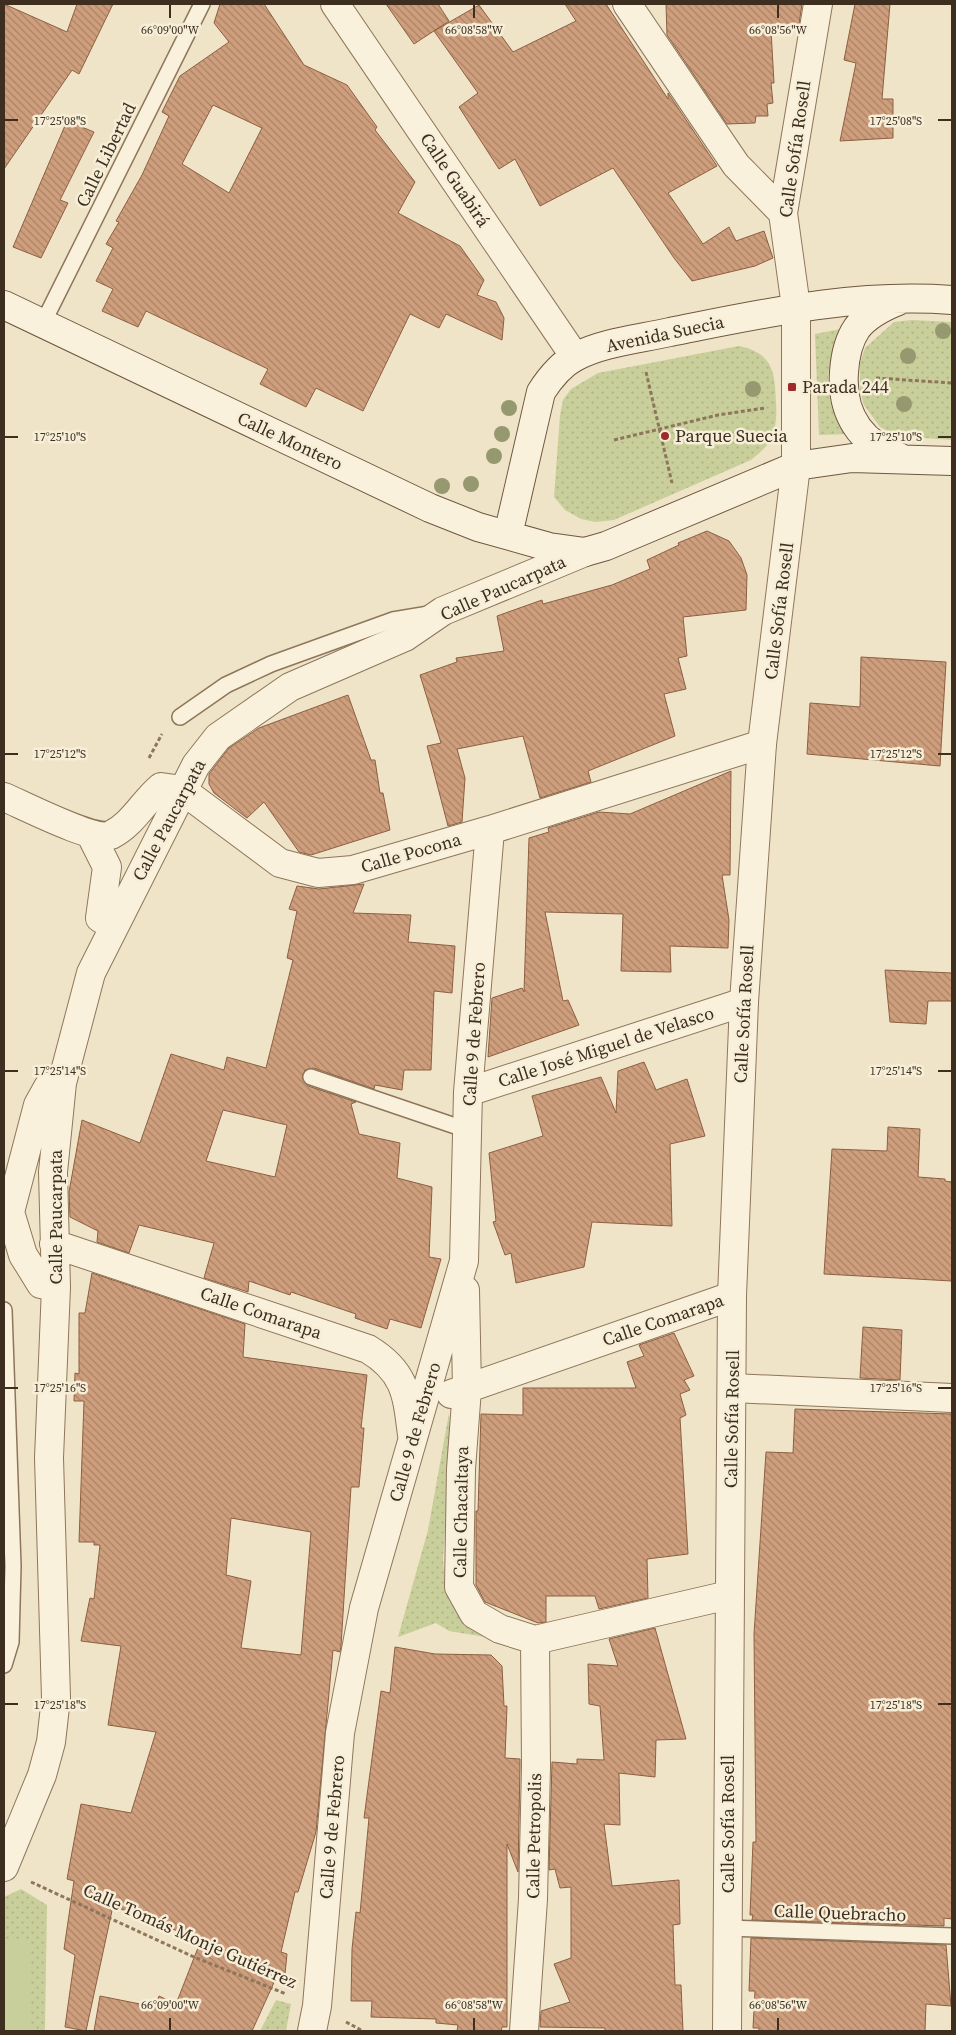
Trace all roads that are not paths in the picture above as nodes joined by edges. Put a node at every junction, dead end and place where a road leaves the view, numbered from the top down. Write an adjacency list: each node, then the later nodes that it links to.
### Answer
1 (202, 4): 10 (lane, Calle Libertad)
2 (335, 4): 11 (street, Calle Guabirá)
3 (627, 4): 5 (street)
4 (818, 4): 5 (street, Calle Sofía Rosell)
5 (783, 213): 9 (street, Calle Sofía Rosell)
6 (909, 297): 7 (street, Avenida Suecia); 9 (street, Avenida Suecia); 12 (street)
7 (952, 300)
8 (4, 305): 10 (street, Calle Montero)
9 (796, 307): 11 (street, Avenida Suecia); 14 (street, Calle Sofía Rosell)
10 (43, 323): 15 (street, Calle Montero)
11 (575, 357): 15 (street, Avenida Suecia)
12 (905, 458): 13 (street); 14 (street)
13 (952, 461)
14 (796, 466): 16 (street); 19 (street, Calle Sofía Rosell)
15 (508, 536): 16 (street, Calle Montero)
16 (584, 552): 17 (street, Calle Paucarpata)
17 (443, 611): 18 (lane); 20 (street, Calle Paucarpata)
18 (180, 717)
19 (762, 744): 22 (street, Calle Pocona); 25 (street, Calle Sofía Rosell)
20 (182, 790): 22 (street, Calle Pocona); 23 (street); 24 (street, Calle Paucarpata)
21 (4, 797): 23 (street)
22 (490, 830): 28 (street, Calle 9 de Febrero)
23 (91, 835): 24 (street)
24 (114, 926): 27 (street, Calle Paucarpata)
25 (744, 1002): 28 (street, Calle José Miguel de Velasco); 34 (street, Calle Sofía Rosell)
26 (311, 1077): 29 (lane)
27 (62, 1083): 30 (street); 31 (street, Calle Paucarpata)
28 (468, 1092): 29 (street, Calle 9 de Febrero)
29 (467, 1130): 32 (street, Calle 9 de Febrero)
30 (7, 1211): 33 (street)
31 (54, 1244): 33 (street, Calle Paucarpata); 40 (street, Calle Comarapa)
32 (464, 1262): 37 (street, Calle Chacaltaya); 39 (street, Calle 9 de Febrero)
33 (56, 1287): 44 (street, Calle Paucarpata)
34 (732, 1296): 36 (street, Calle Sofía Rosell); 37 (street, Calle Comarapa)
35 (4, 1310): 43 (lane)
36 (733, 1388): 38 (street); 41 (street, Calle Sofía Rosell)
37 (467, 1389): 39 (street, Calle Comarapa); 42 (street, Calle Chacaltaya)
38 (952, 1398)
39 (424, 1404): 40 (street, Calle 9 de Febrero)
40 (413, 1438): 47 (street, Calle 9 de Febrero)
41 (729, 1595): 42 (street); 45 (street, Calle Sofía Rosell)
42 (535, 1640): 48 (street, Calle Petropolis)
43 (4, 1665)
44 (4, 1866)
45 (727, 1928): 46 (lane, Calle Quebracho); 49 (street, Calle Sofía Rosell)
46 (952, 1936)
47 (314, 2019)
48 (524, 2031)
49 (727, 2031)

